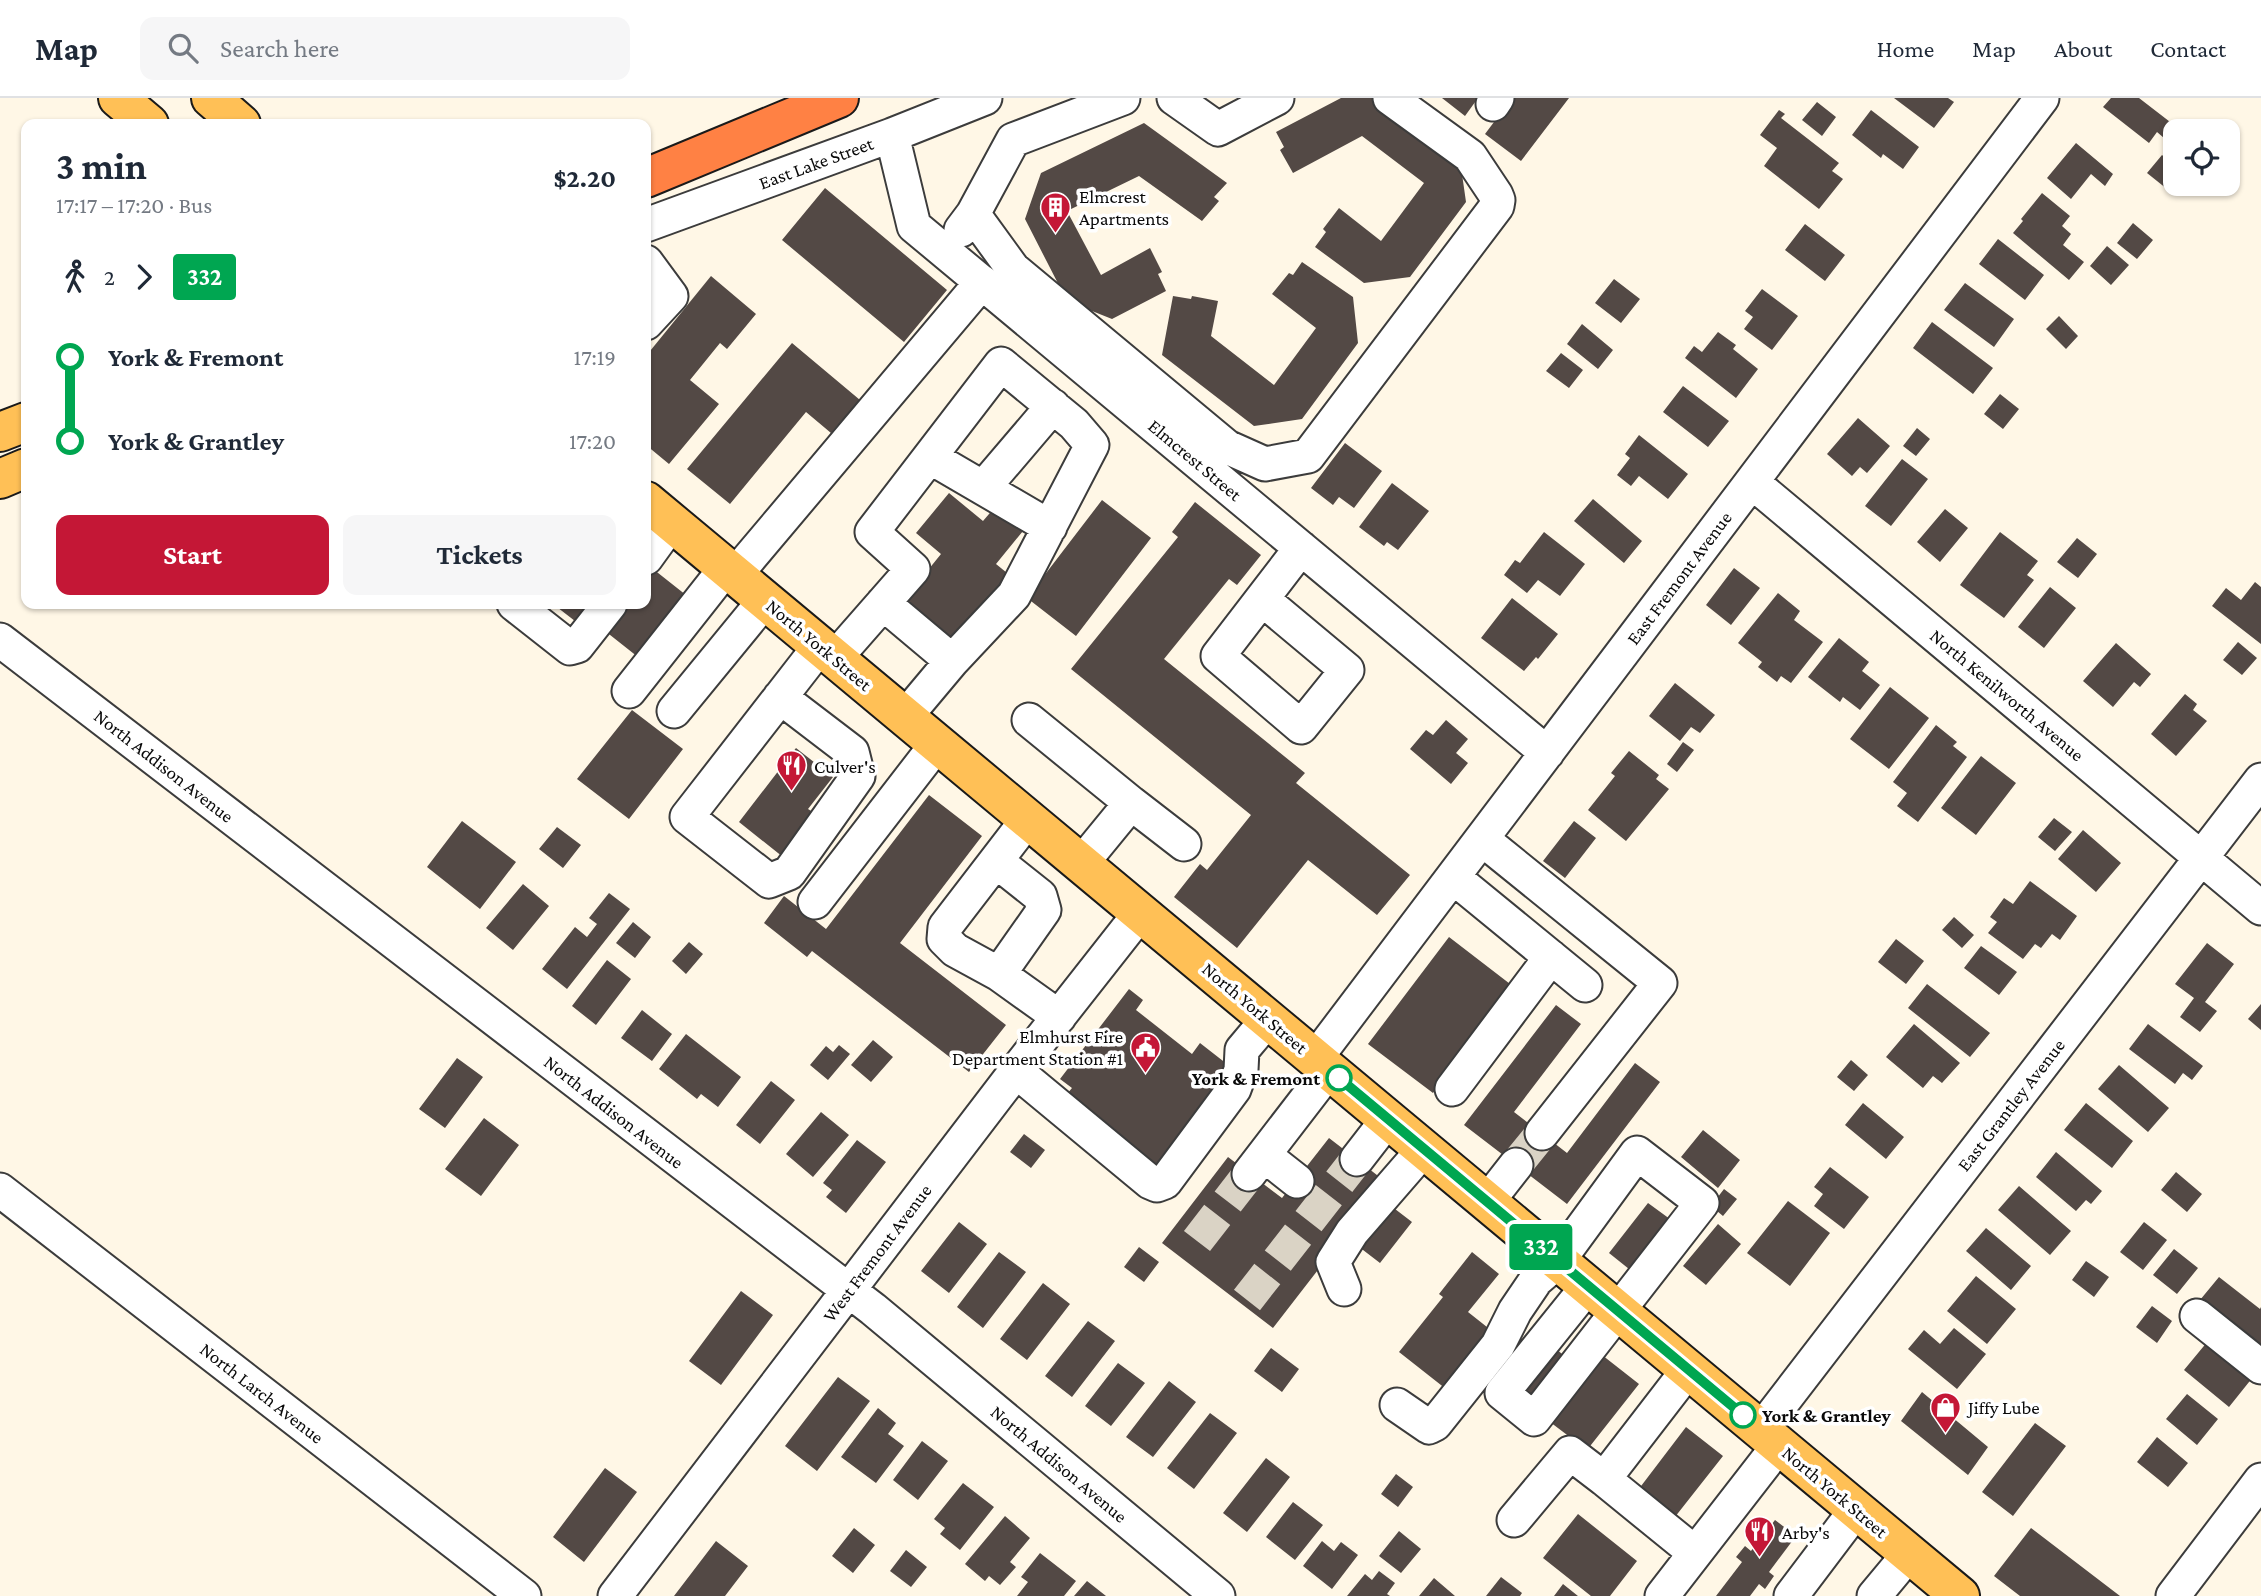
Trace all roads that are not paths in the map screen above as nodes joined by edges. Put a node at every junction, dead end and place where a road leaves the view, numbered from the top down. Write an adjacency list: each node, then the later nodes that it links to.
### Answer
1 (118, 98): 9 (main road)
2 (839, 98): 11 (highway)
3 (985, 98): 10 (street, East Lake Street)
4 (1124, 98): 12 (street)
5 (1174, 98): 6 (street)
6 (1277, 98)
7 (1390, 98): 23 (street)
8 (2042, 98): 26 (street, East Fremont Avenue)
9 (143, 119)
10 (892, 135): 13 (street, East Lake Street); 14 (street, Elmcrest Street)
11 (651, 176)
12 (973, 214): 14 (street); 23 (street)
13 (651, 223)
14 (945, 252): 16 (street, Elmcrest Street)
15 (651, 269): 17 (street)
16 (982, 282): 18 (street, Elmcrest Street); 33 (street)
17 (651, 318)
18 (1101, 382): 19 (street); 28 (street, Elmcrest Street)
19 (1063, 415): 22 (street); 27 (street); 30 (street)
20 (21, 424): 21 (main road)
21 (0, 432)
22 (930, 457): 27 (street); 36 (street)
23 (1265, 464): 28 (street)
24 (21, 470): 25 (main road)
25 (0, 479)
26 (1752, 482): 48 (street, East Fremont Avenue); 54 (street, North Kenilworth Avenue)
27 (984, 487): 30 (street)
28 (1250, 506): 32 (street, Elmcrest Street)
29 (659, 511): 31 (street); 33 (main road, North York Street)
30 (1050, 527): 41 (street)
31 (651, 540)
32 (1301, 548): 34 (street); 48 (street, Elmcrest Street)
33 (731, 571): 35 (main road, North York Street); 42 (street)
34 (1262, 599)
35 (765, 600): 40 (main road, North York Street); 44 (street)
36 (883, 603): 40 (street); 41 (street)
37 (520, 609): 38 (street)
38 (606, 609)
39 (0, 640): 79 (street, North Addison Avenue)
40 (827, 652): 43 (street); 45 (main road, North York Street)
41 (952, 661): 45 (street)
42 (628, 691)
43 (780, 697): 43 (street)
44 (674, 711)
45 (905, 717): 47 (main road, North York Street)
46 (1028, 720): 50 (street)
47 (937, 744): 51 (main road, North York Street); 58 (street)
48 (1547, 753): 52 (street, East Fremont Avenue)
49 (2261, 780): 54 (street, East Grantley Avenue)
50 (1131, 803): 53 (street); 56 (street)
51 (1028, 819): 55 (street); 56 (main road, North York Street)
52 (1482, 839): 57 (street, East Fremont Avenue); 70 (street)
53 (1184, 844)
54 (2202, 858): 59 (street, North Kenilworth Avenue); 85 (street, East Grantley Avenue)
55 (996, 860): 62 (street); 62 (street)
56 (1081, 864): 60 (main road, North York Street)
57 (1453, 877): 61 (street); 66 (street, East Fremont Avenue)
58 (815, 902)
59 (2261, 908)
60 (1141, 912): 64 (street, West Fremont Avenue); 65 (main road, North York Street)
61 (1551, 957): 63 (street); 68 (street)
62 (999, 974): 64 (street)
63 (1585, 985)
64 (1059, 1017): 67 (street, West Fremont Avenue)
65 (1268, 1019): 66 (main road, North York Street); 67 (street)
66 (1322, 1064): 69 (main road, North York Street); 74 (street, East Fremont Avenue)
67 (1016, 1072): 79 (street, West Fremont Avenue)
68 (1452, 1090)
69 (1388, 1119): 71 (main road, North York Street); 72 (street)
70 (1542, 1133)
71 (1423, 1149): 76 (main road, North York Street); 78 (street)
72 (1357, 1159)
73 (1516, 1165): 76 (street)
74 (1297, 1181)
75 (0, 1190): 94 (street, North Larch Avenue)
76 (1487, 1202): 77 (main road, North York Street)
77 (1558, 1261): 80 (main road, North York Street); 80 (street); 84 (street)
78 (1345, 1289)
79 (848, 1291): 95 (street, West Fremont Avenue); 96 (street, North Addison Avenue)
80 (1603, 1298): 83 (main road, North York Street)
81 (2197, 1316): 82 (street)
82 (2261, 1367)
83 (1688, 1370): 85 (main road, North York Street); 86 (street)
84 (1397, 1405)
85 (1770, 1437): 88 (main road, North York Street); 90 (street, East Grantley Avenue)
86 (1604, 1479): 89 (street); 90 (street)
87 (2261, 1480): 101 (street)
88 (1856, 1510): 91 (main road, North York Street); 92 (street)
89 (1514, 1520)
90 (1695, 1553): 97 (street, East Grantley Avenue)
91 (1909, 1554): 93 (main road, North York Street); 100 (street)
92 (1812, 1568): 98 (street); 99 (street)
93 (1951, 1593)
94 (524, 1596)
95 (615, 1596)
96 (1218, 1596)
97 (1662, 1596)
98 (1769, 1596)
99 (1791, 1596)
100 (1874, 1596)
101 (2173, 1596)

